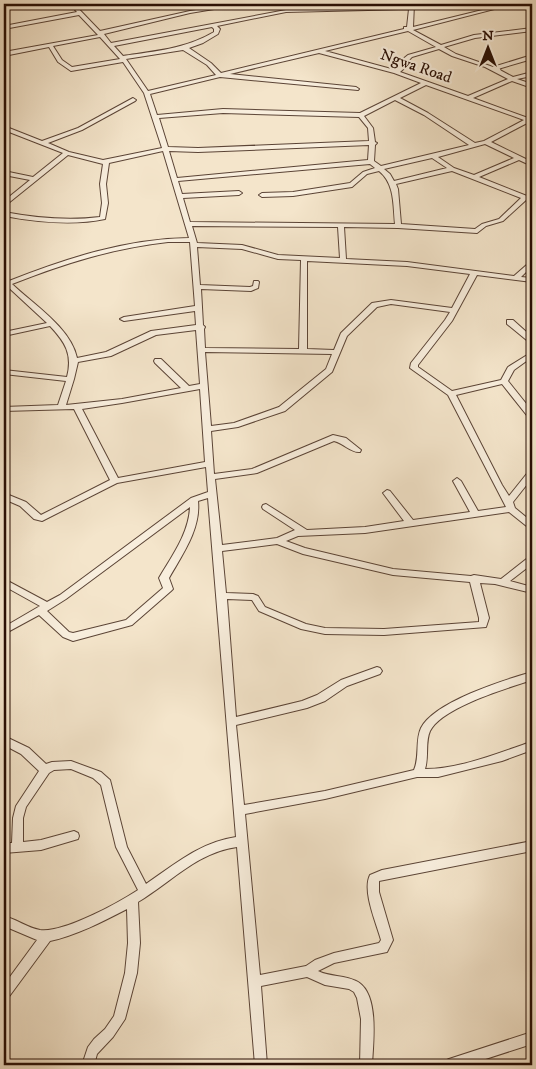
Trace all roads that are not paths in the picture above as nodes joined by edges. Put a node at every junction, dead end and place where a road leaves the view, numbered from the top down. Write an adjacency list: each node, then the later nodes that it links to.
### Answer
1 (24, 4): 5 (street)
2 (242, 4): 14 (street)
3 (288, 4): 9 (street)
4 (512, 4): 12 (street)
5 (10, 5): 8 (street)
6 (77, 6): 11 (street); 14 (street)
7 (412, 6): 9 (street); 12 (street)
8 (4, 7)
9 (292, 10): 10 (street)
10 (213, 25): 16 (street); 18 (street)
11 (4, 28)
12 (408, 28): 17 (street); 19 (street)
13 (532, 29): 17 (street)
14 (101, 34): 15 (street); 16 (street)
15 (50, 45): 20 (street); 22 (street)
16 (111, 45): 22 (street)
17 (438, 46): 23 (street); 24 (street)
18 (184, 48): 22 (street); 26 (street)
19 (317, 51): 24 (street, Ngwa Road); 26 (street)
20 (4, 54)
21 (532, 57): 23 (street)
22 (123, 59): 31 (street)
23 (493, 68): 27 (street)
24 (396, 72): 28 (street, Ngwa Road)
25 (532, 74): 27 (street)
26 (218, 75): 30 (street); 31 (street)
27 (512, 79): 29 (street); 33 (street)
28 (425, 83): 32 (street); 33 (street, Ngwa Road)
29 (532, 86)
30 (356, 88)
31 (147, 93): 36 (street)
32 (396, 98): 35 (street); 42 (street)
33 (468, 98): 37 (street, Ngwa Road)
34 (133, 100): 40 (street)
35 (361, 115): 36 (street); 41 (street)
36 (156, 117): 43 (street)
37 (531, 119): 39 (street)
38 (4, 128): 40 (street)
39 (486, 142): 42 (street); 46 (street)
40 (43, 143): 44 (street)
41 (374, 143): 43 (street); 48 (street)
42 (474, 145): 45 (street)
43 (166, 150): 47 (street); 55 (street)
44 (67, 153): 47 (street); 54 (street)
45 (433, 156): 50 (street); 51 (street)
46 (519, 158): 49 (street); 53 (street)
47 (106, 162): 62 (street)
48 (371, 162): 50 (street); 55 (street)
49 (532, 164)
50 (380, 168): 56 (street); 58 (street)
51 (452, 168): 53 (street); 56 (street)
52 (4, 173): 54 (street)
53 (475, 178): 60 (street)
54 (33, 179): 61 (street)
55 (174, 180): 59 (street)
56 (393, 183): 65 (street)
57 (239, 193): 59 (street)
58 (262, 195)
59 (179, 196): 63 (street)
60 (529, 199): 65 (street)
61 (4, 204)
62 (4, 214)
63 (187, 224): 64 (street); 66 (street)
64 (341, 226): 65 (street); 68 (street)
65 (398, 226)
66 (193, 242): 67 (street); 74 (street); 75 (street)
67 (304, 258): 68 (street); 85 (street)
68 (343, 260): 70 (street)
69 (532, 263): 71 (street)
70 (474, 274): 71 (street); 77 (street)
71 (517, 277): 72 (street)
72 (532, 280)
73 (256, 282): 75 (street)
74 (5, 283): 80 (street)
75 (198, 287): 76 (street)
76 (198, 308): 78 (street); 81 (street)
77 (454, 310): 86 (street); 95 (street)
78 (124, 319)
79 (510, 322): 83 (street)
80 (50, 324): 82 (street); 88 (street)
81 (201, 327): 84 (street); 88 (street)
82 (4, 334)
83 (532, 340)
84 (202, 350): 85 (street); 93 (street)
85 (302, 351): 86 (street)
86 (337, 352): 100 (street)
87 (532, 354): 92 (street)
88 (74, 361): 91 (street)
89 (158, 361): 94 (street)
90 (4, 372): 91 (street)
91 (69, 379): 96 (street)
92 (504, 381): 95 (street); 99 (street)
93 (204, 386): 94 (street); 100 (street)
94 (186, 388): 97 (street)
95 (451, 394): 111 (street)
96 (61, 407): 97 (street); 98 (street)
97 (77, 407): 106 (street)
98 (4, 409)
99 (532, 416)
100 (208, 429): 102 (street)
101 (357, 450): 104 (street)
102 (209, 464): 104 (street); 106 (street)
103 (532, 472): 111 (street)
104 (210, 477): 109 (street)
105 (457, 480): 113 (street)
106 (115, 481): 108 (street)
107 (387, 493): 114 (street)
108 (4, 496)
109 (212, 496): 110 (street); 118 (street)
110 (194, 500): 125 (street); 125 (street)
111 (510, 506): 113 (street); 115 (street)
112 (266, 507): 116 (street)
113 (475, 514): 114 (street)
114 (411, 524): 116 (street)
115 (532, 526)
116 (304, 532): 117 (street)
117 (278, 541): 118 (street); 120 (street)
118 (218, 548): 124 (street)
119 (532, 558): 122 (street)
120 (474, 578): 122 (street); 124 (street)
121 (4, 582): 125 (street)
122 (503, 582): 123 (street)
123 (532, 590)
124 (222, 596): 129 (street)
125 (43, 608): 126 (street)
126 (4, 631)
127 (376, 670): 129 (street)
128 (532, 676): 133 (street)
129 (231, 722): 134 (street)
130 (4, 740): 132 (street)
131 (528, 747): 133 (street)
132 (45, 770): 137 (street); 140 (street)
133 (417, 773): 134 (street)
134 (240, 810): 136 (street)
135 (74, 836): 137 (street)
136 (243, 841): 140 (street); 145 (street)
137 (17, 847): 138 (street)
138 (4, 848)
139 (531, 849): 144 (street)
140 (144, 892): 141 (street)
141 (132, 900): 143 (street); 148 (street)
142 (4, 922): 143 (street)
143 (46, 937): 146 (street)
144 (308, 971): 145 (street); 150 (street)
145 (256, 980): 149 (street)
146 (4, 994)
147 (532, 1038): 151 (street)
148 (88, 1065)
149 (261, 1065)
150 (366, 1065)
151 (449, 1065)

